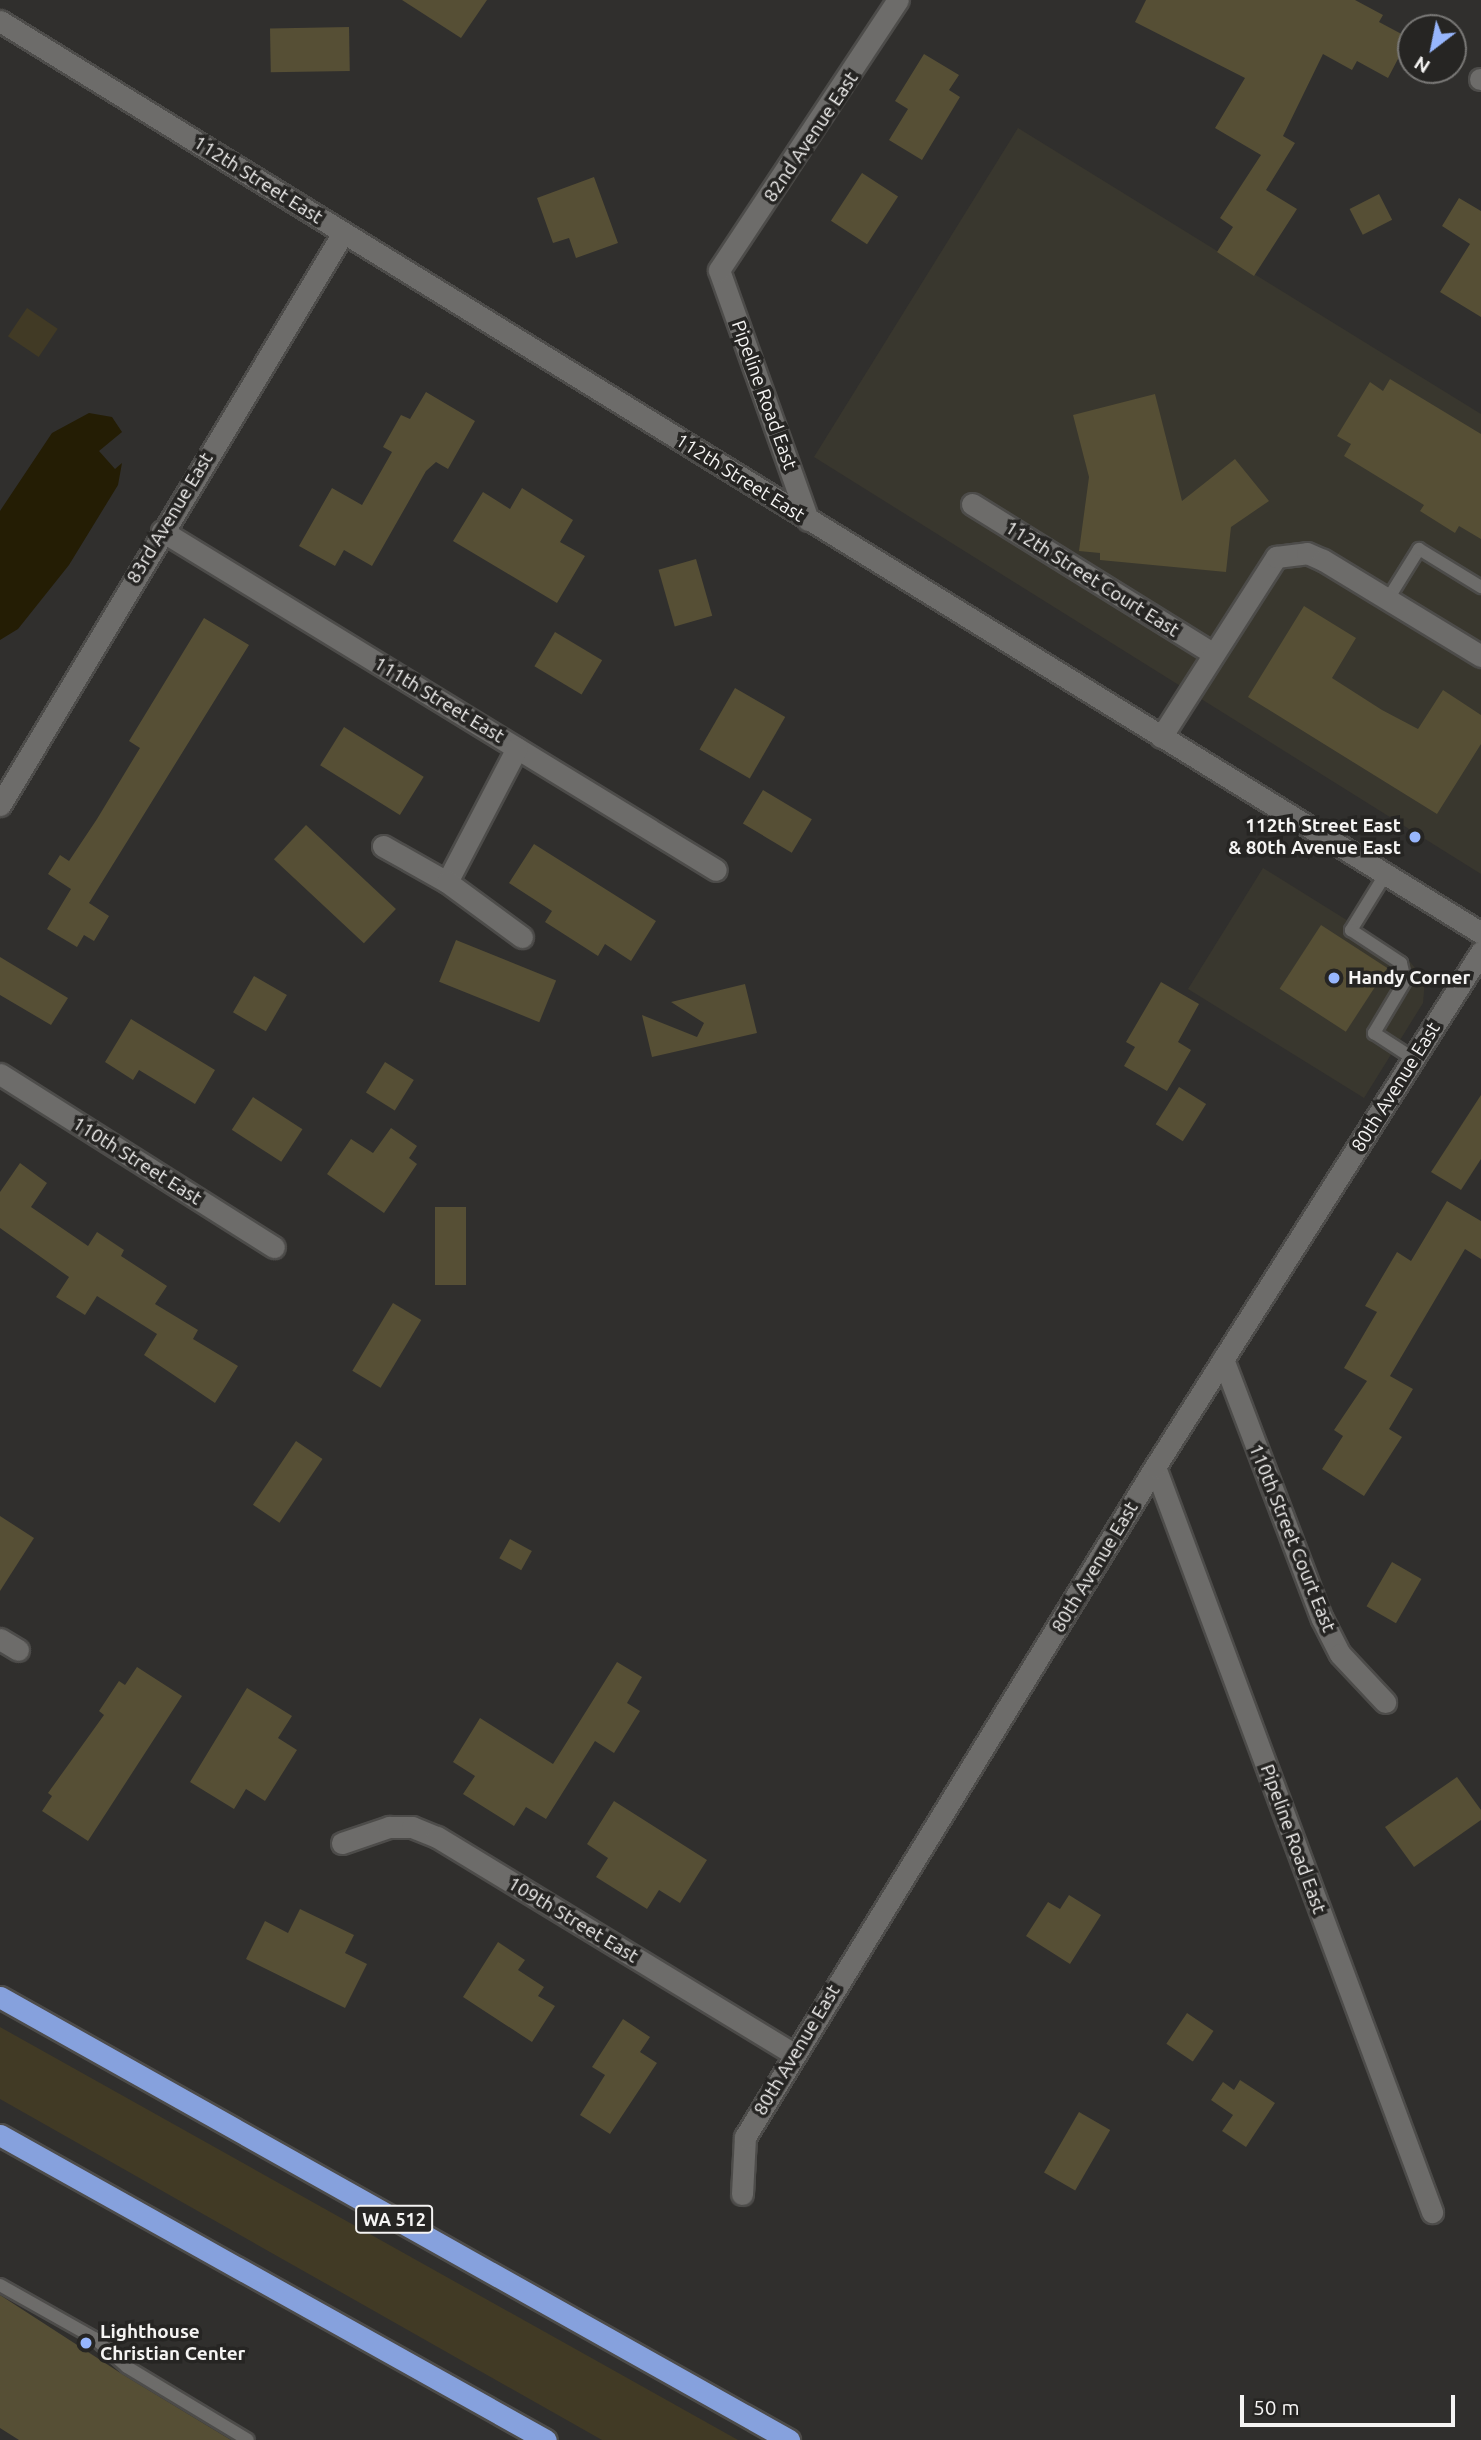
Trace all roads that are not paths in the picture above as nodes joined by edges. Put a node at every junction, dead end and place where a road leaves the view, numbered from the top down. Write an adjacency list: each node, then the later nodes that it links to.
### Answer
1 (898, 0): 4 (street, 82nd Avenue East)
2 (0, 20): 3 (street, 112th Street East)
3 (344, 233): 6 (street, 112th Street East); 7 (street, 83rd Avenue East)
4 (719, 270): 6 (street, Pipeline Road East)
5 (972, 504): 10 (street, 112th Street Court East)
6 (808, 520): 12 (street, 112th Street East)
7 (162, 531): 13 (street, 111th Street East); 14 (street, 83rd Avenue East)
8 (1481, 587): 9 (lane)
9 (1388, 599): 10 (street); 11 (street)
10 (1212, 653): 12 (street)
11 (1481, 656)
12 (1161, 737): 17 (street, 112th Street East)
13 (517, 748): 16 (street, 111th Street East); 18 (street)
14 (0, 805)
15 (383, 846): 18 (street)
16 (716, 870)
17 (1385, 875): 19 (street, 112th Street East); 22 (lane)
18 (447, 881): 20 (street)
19 (1481, 933)
20 (522, 937)
21 (1481, 952): 22 (street, 80th Avenue East)
22 (1414, 1059): 25 (street, 80th Avenue East)
23 (0, 1074): 24 (street, 110th Street East)
24 (274, 1247)
25 (1223, 1359): 26 (street, 80th Avenue East); 27 (street, 110th Street Court East)
26 (1155, 1467): 30 (street, 80th Avenue East); 33 (street, Pipeline Road East)
27 (1385, 1702)
28 (342, 1843): 30 (street, 109th Street East)
29 (0, 1997): 37 (highway, WA 512)
30 (794, 2054): 32 (street, 80th Avenue East)
31 (0, 2135): 36 (highway)
32 (742, 2194)
33 (1432, 2212)
34 (0, 2285): 35 (lane)
35 (248, 2440)
36 (546, 2440)
37 (789, 2440)

